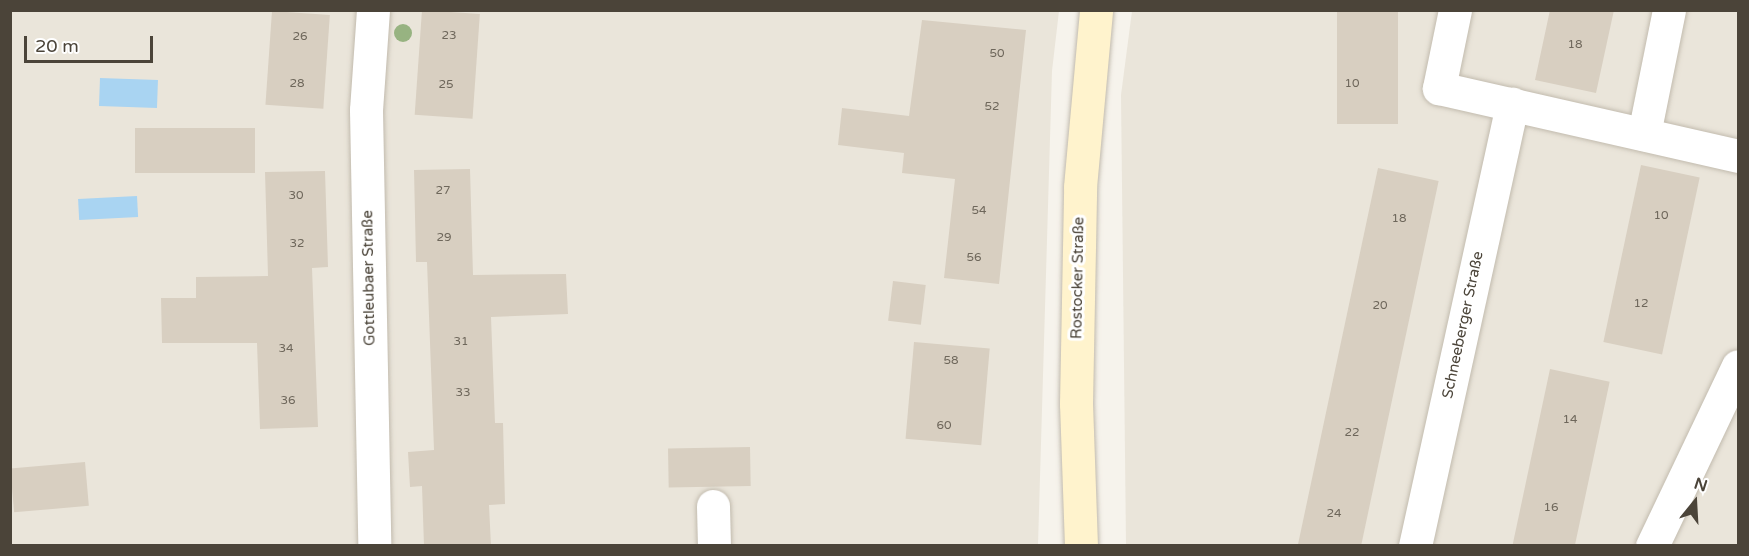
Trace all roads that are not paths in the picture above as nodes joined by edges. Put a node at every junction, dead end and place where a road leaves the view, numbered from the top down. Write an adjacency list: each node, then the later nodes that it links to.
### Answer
1 (373, 10): 10 (street, Gottleubaer Straße)
2 (1096, 10): 12 (main road, Rostocker Straße)
3 (1455, 10): 5 (street)
4 (1669, 10): 6 (street)
5 (1512, 104): 6 (street); 13 (street, Schneeberger Straße)
6 (1644, 134): 7 (street)
7 (1738, 156)
8 (1738, 366): 14 (street)
9 (713, 506): 11 (street)
10 (374, 546)
11 (714, 546)
12 (1081, 546)
13 (1415, 546)
14 (1652, 546)

